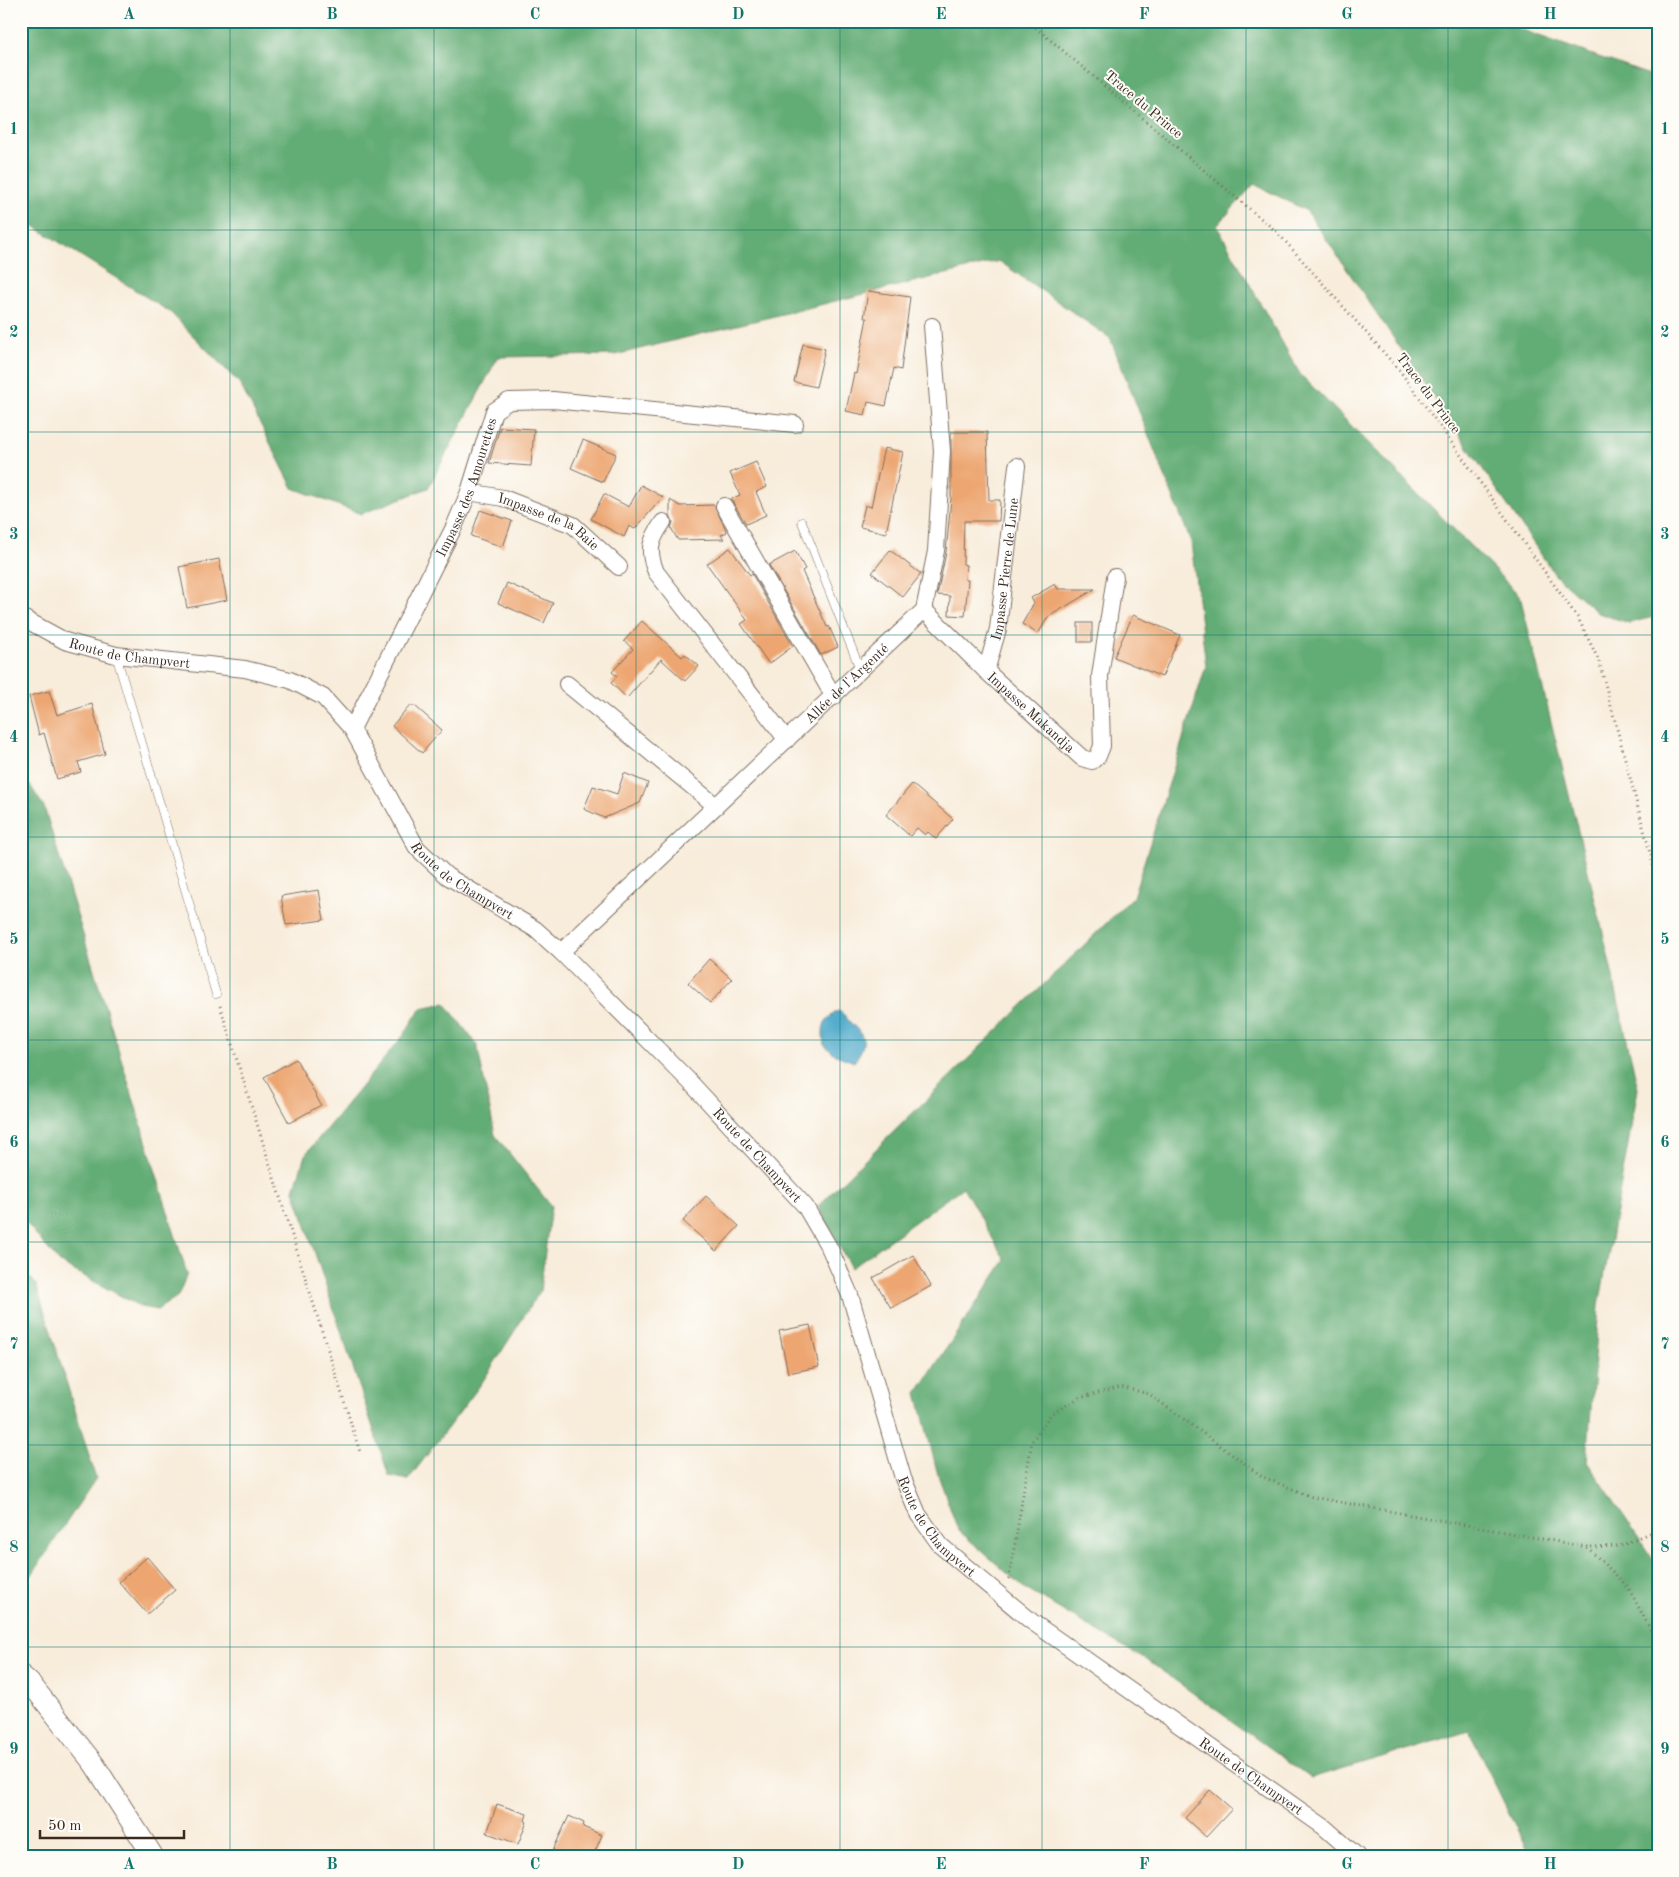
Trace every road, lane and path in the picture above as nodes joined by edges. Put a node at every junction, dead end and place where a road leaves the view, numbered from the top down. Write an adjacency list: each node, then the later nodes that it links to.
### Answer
1 (1028, 21): 21 (path, Trace du Prince)
2 (932, 326): 11 (street)
3 (795, 424): 5 (street, Impasse des Amourettes)
4 (1017, 466): 15 (street, Impasse Pierre de Lune)
5 (469, 492): 9 (street, Impasse de la Baie); 18 (street, Impasse des Amourettes)
6 (724, 506): 17 (street)
7 (663, 522): 19 (street)
8 (802, 522): 14 (lane)
9 (620, 567)
10 (1115, 577): 15 (street, Impasse Makandja)
11 (924, 610): 14 (street, Allée de l'Argenté); 15 (street, Impasse Makandja)
12 (21, 617): 13 (street, Route de Champvert)
13 (116, 655): 18 (street, Route de Champvert); 23 (lane)
14 (861, 671): 17 (street, Allée de l'Argenté)
15 (986, 671)
16 (567, 684): 20 (street)
17 (834, 697): 19 (street, Allée de l'Argenté)
18 (352, 728): 22 (street, Route de Champvert)
19 (787, 740): 20 (street, Allée de l'Argenté)
20 (716, 806): 22 (street, Allée de l'Argenté)
21 (1658, 883)
22 (562, 952): 27 (street, Route de Champvert)
23 (216, 994): 24 (path)
24 (360, 1452)
25 (1658, 1529): 26 (path)
26 (1587, 1546): 27 (path); 28 (path)
27 (1006, 1600): 31 (street, Route de Champvert)
28 (1658, 1644)
29 (21, 1676): 30 (street)
30 (153, 1856)
31 (1357, 1856)

